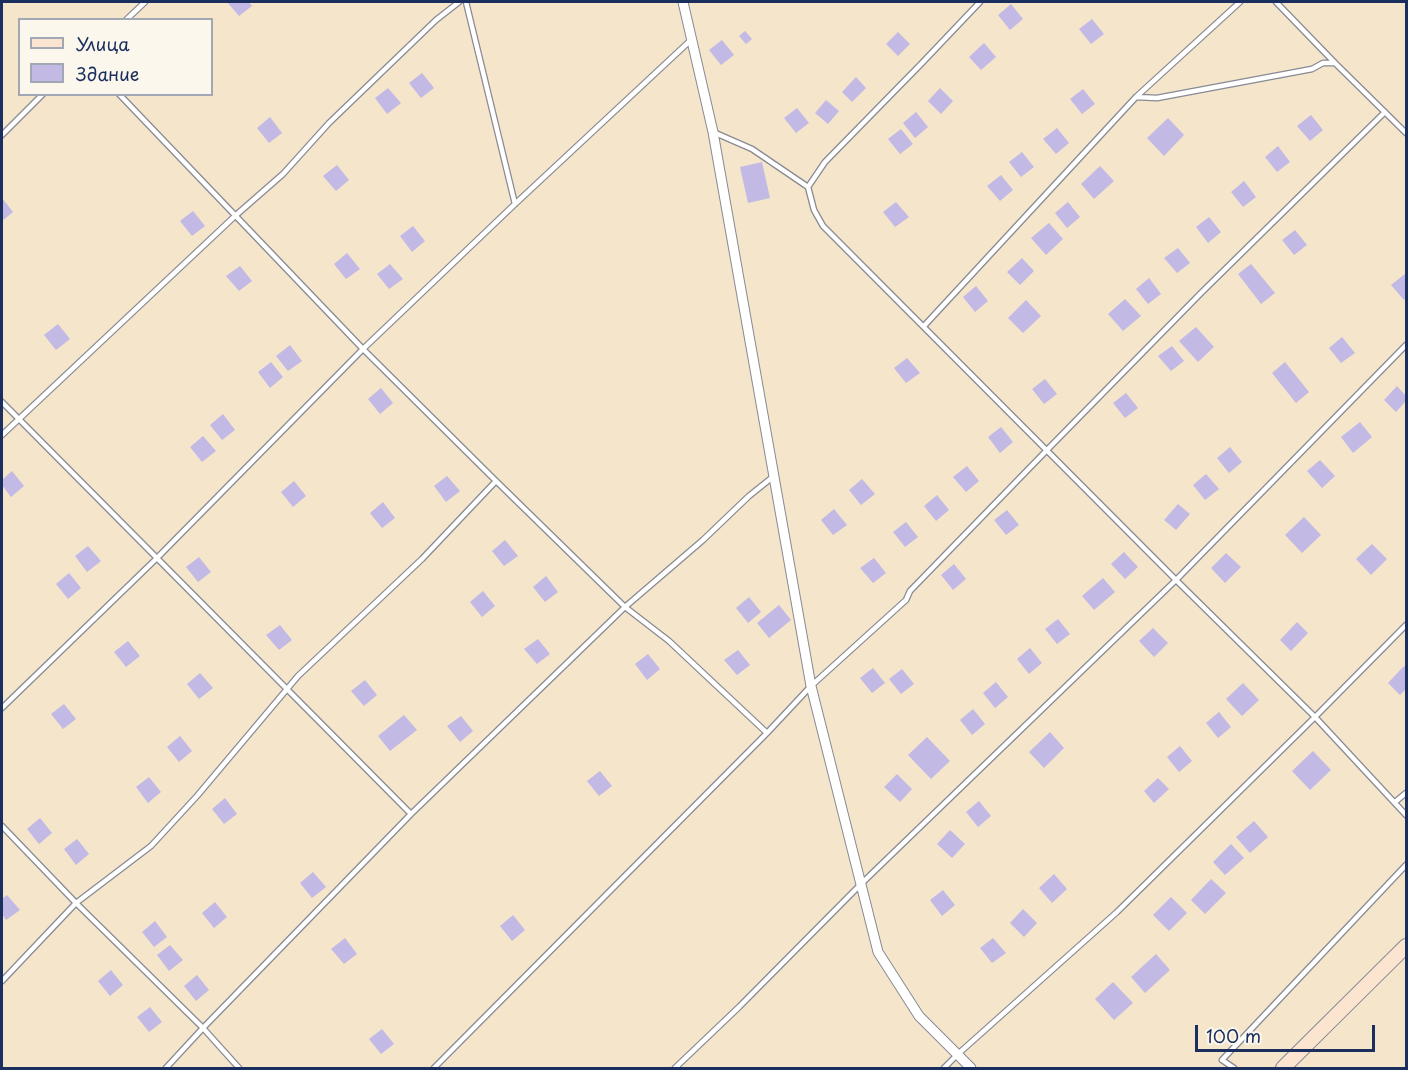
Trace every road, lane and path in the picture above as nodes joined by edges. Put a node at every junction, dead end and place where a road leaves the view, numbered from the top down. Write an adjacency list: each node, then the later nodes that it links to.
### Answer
1 (145, 2): 8 (lane)
2 (459, 2): 20 (lane)
3 (466, 2): 19 (lane)
4 (683, 2): 9 (street)
5 (980, 2): 18 (lane)
6 (1240, 2): 13 (lane)
7 (1276, 2): 10 (lane)
8 (128, 18)
9 (692, 39): 15 (street); 19 (lane)
10 (1335, 63): 13 (lane); 14 (lane)
11 (41, 96): 17 (lane)
12 (121, 96): 20 (lane)
13 (1136, 97): 21 (lane)
14 (1385, 112): 16 (lane); 27 (lane)
15 (713, 132): 18 (lane); 28 (street)
16 (1407, 133)
17 (2, 135)
18 (808, 187): 21 (lane)
19 (515, 204): 23 (lane)
20 (235, 216): 23 (lane); 25 (lane)
21 (924, 326): 27 (lane)
22 (1407, 345): 31 (lane)
23 (363, 350): 29 (lane); 30 (lane)
24 (2, 402): 25 (lane)
25 (18, 419): 26 (lane); 30 (lane)
26 (2, 435)
27 (1047, 450): 31 (lane); 34 (lane)
28 (774, 476): 32 (lane); 34 (street)
29 (496, 481): 32 (lane); 35 (lane)
30 (156, 559): 35 (lane); 36 (lane)
31 (1176, 580): 37 (lane); 45 (lane)
32 (625, 607): 38 (lane); 41 (lane)
33 (1407, 625): 37 (lane)
34 (811, 686): 38 (lane); 45 (street)
35 (286, 689): 41 (lane); 46 (lane)
36 (2, 708)
37 (1315, 717): 40 (lane); 50 (lane)
38 (766, 733): 53 (lane)
39 (1407, 793): 40 (lane)
40 (1395, 801): 42 (lane)
41 (411, 814): 49 (lane)
42 (1407, 815)
43 (2, 826): 46 (lane)
44 (1407, 865): 57 (lane)
45 (861, 884): 50 (street); 54 (lane)
46 (76, 903): 48 (lane); 49 (lane)
47 (1407, 946): 58 (street)
48 (2, 981)
49 (203, 1028): 51 (lane); 52 (lane)
50 (958, 1054): 55 (lane); 56 (street)
51 (166, 1068)
52 (239, 1068)
53 (434, 1068)
54 (675, 1068)
55 (944, 1068)
56 (972, 1068)
57 (1234, 1068)
58 (1283, 1068)

